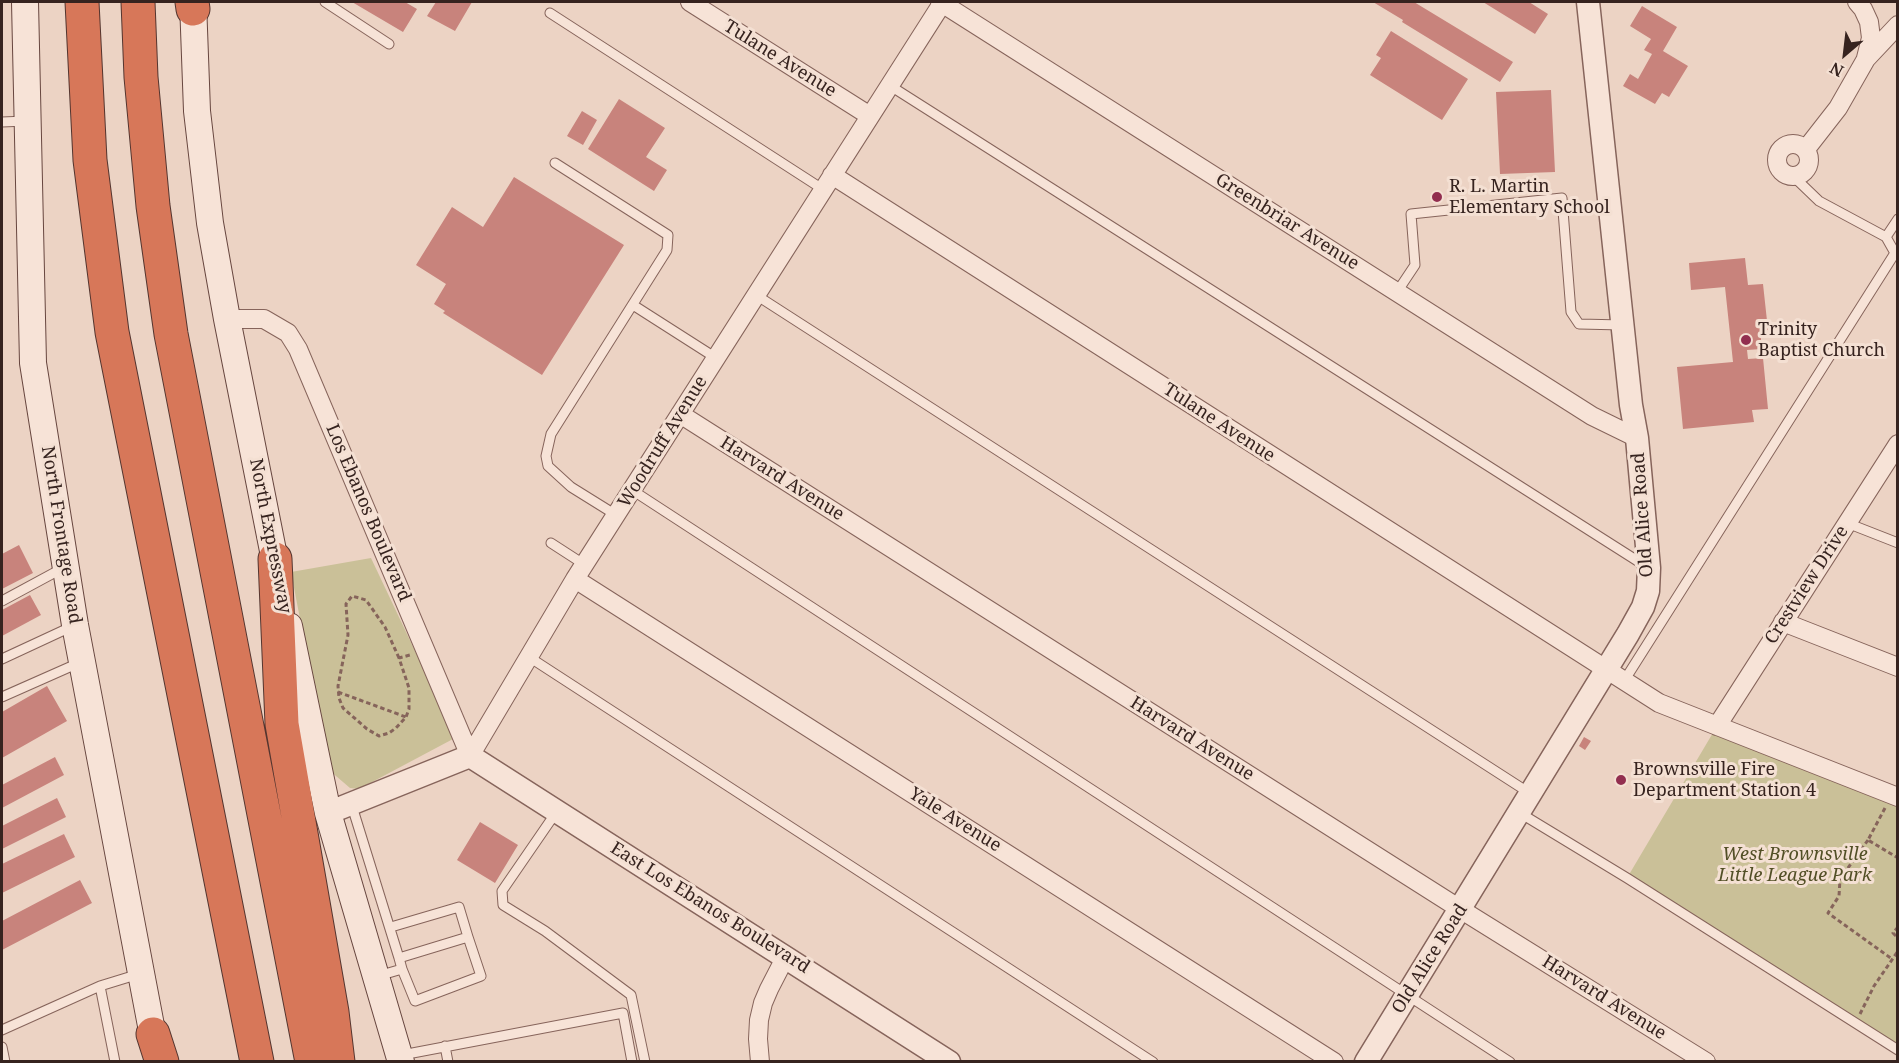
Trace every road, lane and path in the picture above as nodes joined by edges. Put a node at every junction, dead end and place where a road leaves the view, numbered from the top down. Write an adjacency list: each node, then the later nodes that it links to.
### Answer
1 (26, 2): 16 (main road, North Frontage Road)
2 (82, 2): 88 (highway)
3 (138, 2): 89 (highway)
4 (325, 2): 12 (lane)
5 (690, 2): 15 (street, Tulane Avenue)
6 (942, 2): 14 (street, Woodruff Avenue); 24 (street, Greenbriar Avenue)
7 (1588, 2): 28 (street, Old Alice Road)
8 (1857, 2): 13 (street)
9 (193, 4): 27 (main road, North Expressway)
10 (550, 13): 21 (lane)
11 (1898, 25): 13 (street)
12 (389, 44)
13 (1866, 59): 18 (street)
14 (889, 86): 15 (street, Woodruff Avenue); 40 (lane)
15 (870, 116): 21 (street, Woodruff Avenue)
16 (29, 121): 17 (lane); 39 (main road, North Frontage Road)
17 (2, 122)
18 (1806, 149): 20 (street); 20 (street)
19 (555, 163): 26 (lane)
20 (1793, 176): 23 (lane)
21 (828, 182): 25 (street, Woodruff Avenue); 51 (street, Tulane Avenue)
22 (1898, 219): 23 (lane)
23 (1886, 237): 51 (lane)
24 (1396, 292): 28 (lane); 31 (street, Greenbriar Avenue)
25 (756, 295): 29 (street, Woodruff Avenue); 57 (lane)
26 (633, 305): 29 (lane); 34 (lane)
27 (226, 319): 38 (main road, North Expressway); 45 (street, Los Ebanos Boulevard)
28 (1623, 325): 31 (street, Old Alice Road)
29 (716, 358): 30 (street, Woodruff Avenue)
30 (680, 414): 33 (street, Woodruff Avenue); 65 (street, Harvard Avenue)
31 (1637, 438): 40 (street, Old Alice Road)
32 (1898, 444): 35 (street, Crestview Drive)
33 (632, 490): 34 (street, Woodruff Avenue); 78 (lane)
34 (616, 515): 41 (street, Woodruff Avenue)
35 (1847, 523): 37 (lane); 43 (street, Crestview Drive)
36 (551, 543): 41 (lane)
37 (1898, 543)
38 (275, 559): 61 (main road, North Expressway); 90 (highway)
39 (66, 567): 42 (lane); 44 (main road, North Frontage Road)
40 (1649, 568): 51 (street, Old Alice Road)
41 (580, 572): 46 (street, Woodruff Avenue); 97 (street, Yale Avenue)
42 (2, 601)
43 (1783, 622): 50 (street); 55 (street, Crestview Drive)
44 (75, 625): 48 (lane); 49 (main road, North Frontage Road)
45 (426, 651): 47 (path); 56 (street, Los Ebanos Boulevard)
46 (529, 657): 56 (street, Woodruff Avenue); 96 (lane)
47 (399, 658): 52 (path); 54 (path)
48 (2, 659)
49 (83, 661): 53 (lane); 75 (main road, North Frontage Road)
50 (1898, 667)
51 (1615, 676): 55 (street, Tulane Avenue); 57 (street, Old Alice Road)
52 (339, 692): 54 (path); 54 (path)
53 (2, 697)
54 (406, 717)
55 (1717, 726): 58 (street, Tulane Avenue)
56 (470, 756): 59 (street); 60 (street, East Los Ebanos Boulevard)
57 (1531, 794): 62 (street, Old Alice Road)
58 (1895, 796): 63 (path)
59 (351, 803): 61 (street); 66 (lane)
60 (556, 811): 71 (street, East Los Ebanos Boulevard); 93 (lane)
61 (328, 813): 76 (main road, North Expressway)
62 (1520, 813): 65 (street, Old Alice Road); 79 (lane)
63 (1868, 840): 64 (path); 73 (path)
64 (1898, 858)
65 (1460, 909): 78 (street, Old Alice Road); 100 (street, Harvard Avenue)
66 (391, 927): 68 (lane); 72 (lane)
67 (1898, 927): 69 (path)
68 (468, 937): 72 (lane); 74 (lane)
69 (1898, 938)
70 (1898, 951): 73 (path)
71 (786, 956): 94 (street); 95 (street, East Los Ebanos Boulevard)
72 (399, 958): 74 (lane)
73 (1892, 959): 79 (path)
74 (402, 969): 76 (lane)
75 (141, 974): 77 (lane); 84 (main road, North Frontage Road)
76 (376, 976): 85 (main road, North Expressway)
77 (100, 987): 80 (lane); 87 (lane)
78 (1407, 995): 98 (street, Old Alice Road); 99 (lane)
79 (1856, 1023): 83 (lane)
80 (2, 1030)
81 (445, 1046): 85 (lane); 91 (lane); 92 (lane)
82 (2, 1047): 86 (lane)
83 (1898, 1050)
84 (158, 1052)
85 (400, 1059)
86 (5, 1062)
87 (115, 1062)
88 (257, 1062)
89 (312, 1062)
90 (338, 1062)
91 (448, 1062)
92 (632, 1062)
93 (645, 1062)
94 (760, 1062)
95 (950, 1062)
96 (1153, 1062)
97 (1334, 1062)
98 (1366, 1062)
99 (1510, 1062)
100 (1706, 1062)

